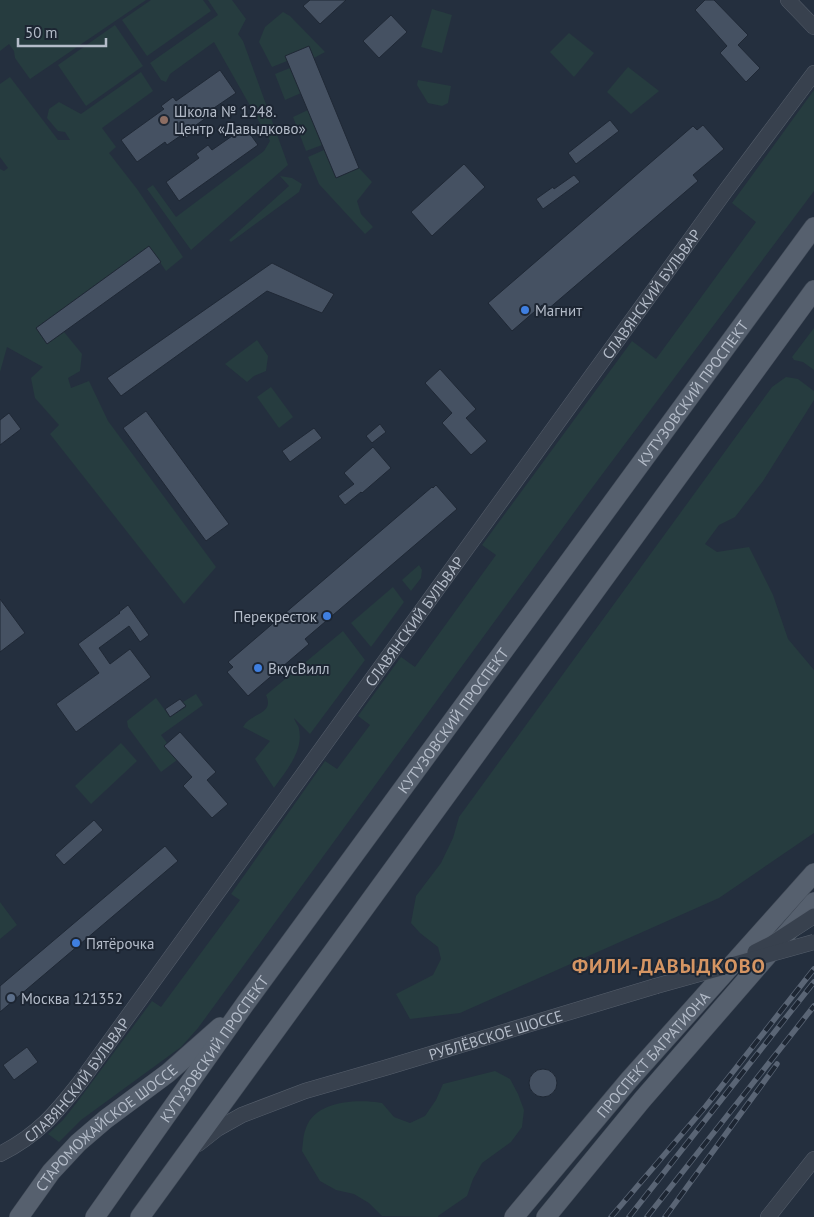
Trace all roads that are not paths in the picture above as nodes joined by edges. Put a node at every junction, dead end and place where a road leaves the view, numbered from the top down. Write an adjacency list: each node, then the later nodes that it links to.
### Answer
1 (788, 0): 2 (street)
2 (814, 27)
3 (814, 73): 13 (street, СЛАВЯНСКИЙ БУЛЬВАР)
4 (814, 227): 11 (main road, КУТУЗОВСКИЙ ПРОСПЕКТ)
5 (814, 290): 12 (main road)
6 (814, 873): 18 (main road, ПРОСПЕКТ БАГРАТИОНА)
7 (814, 902): 19 (main road, ПРОСПЕКТ БАГРАТИОНА)
8 (814, 916): 10 (street, bridge)
9 (814, 942): 10 (street, РУБЛЁВСКОЕ ШОССЕ, bridge)
10 (719, 968): 12 (street, РУБЛЁВСКОЕ ШОССЕ, bridge)
11 (245, 1004): 15 (main road, СТАРОМОЖАЙСКОЕ ШОССЕ); 16 (main road, КУТУЗОВСКИЙ ПРОСПЕКТ)
12 (187, 1153): 17 (main road)
13 (0, 1154)
14 (814, 1159): 20 (street)
15 (19, 1217)
16 (96, 1217)
17 (140, 1217)
18 (514, 1217)
19 (546, 1217)
20 (768, 1217)

